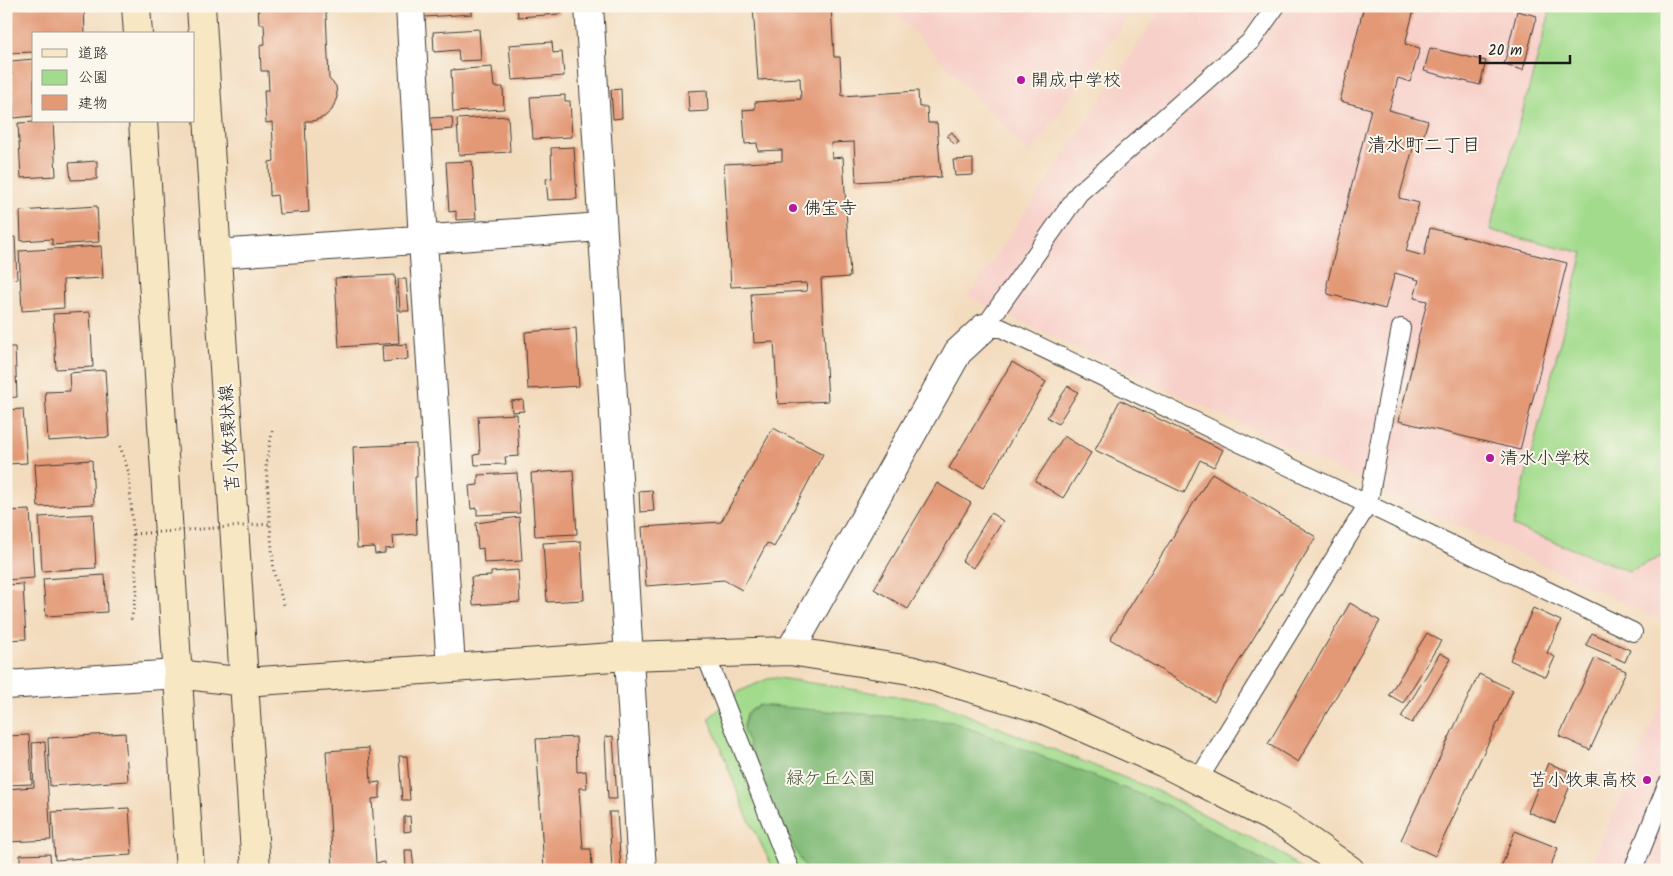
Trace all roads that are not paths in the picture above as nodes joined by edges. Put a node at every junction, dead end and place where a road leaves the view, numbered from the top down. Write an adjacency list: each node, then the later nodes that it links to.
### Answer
1 (136, 6): 6 (main road)
2 (201, 6): 10 (main road, 苫小牧環状線)
3 (410, 6): 9 (street)
4 (588, 6): 8 (street)
5 (1276, 6): 11 (lane)
6 (138, 32)
7 (143, 122): 19 (main road)
8 (602, 228): 9 (street); 17 (street)
9 (423, 241): 10 (street); 18 (street)
10 (216, 254): 20 (main road, 苫小牧環状線)
11 (984, 328): 13 (lane); 15 (street)
12 (1400, 328): 13 (lane)
13 (1368, 504): 14 (lane); 22 (lane)
14 (1632, 632)
15 (790, 651): 16 (main road); 22 (main road)
16 (705, 654): 17 (main road); 27 (lane)
17 (628, 656): 18 (main road); 26 (street)
18 (451, 667): 20 (main road)
19 (178, 674): 20 (main road); 21 (street); 24 (main road)
20 (245, 682): 25 (main road, 苫小牧環状線)
21 (6, 686)
22 (1198, 780): 28 (main road)
23 (1667, 785): 29 (lane)
24 (190, 870)
25 (256, 870)
26 (642, 870)
27 (790, 870)
28 (1350, 870)
29 (1633, 870)

